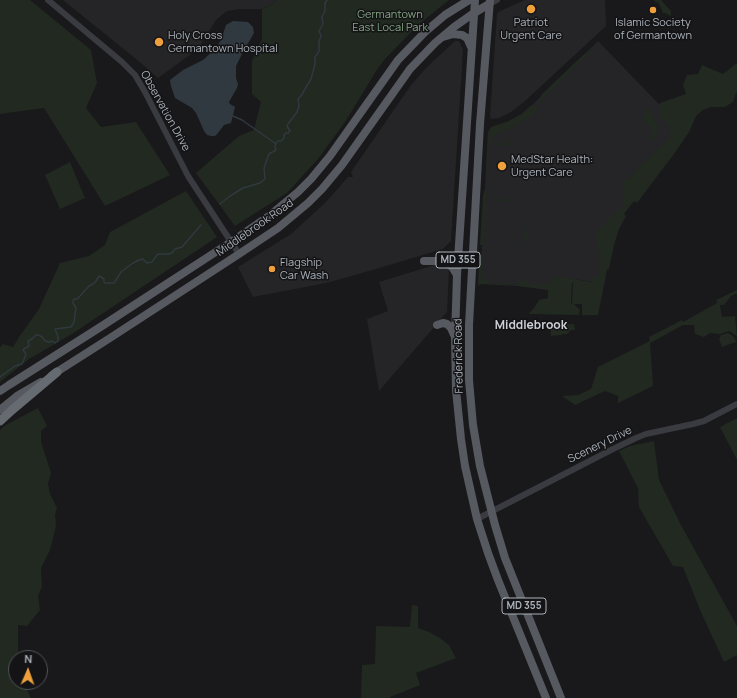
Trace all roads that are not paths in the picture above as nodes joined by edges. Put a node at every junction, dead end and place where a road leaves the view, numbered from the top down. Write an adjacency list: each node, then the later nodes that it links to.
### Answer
1 (48, 0): 9 (street, Observation Drive)
2 (469, 0): 9 (main road, Middlebrook Road)
3 (475, 0): 6 (main road, Frederick Road / MD 355)
4 (497, 0): 5 (street, Middlebrook Road)
5 (490, 2): 6 (main road, Middlebrook Road); 20 (main road, Frederick Road / MD 355)
6 (474, 12): 7 (main road, Middlebrook Road); 8 (main road, Frederick Road / MD 355)
7 (441, 38): 8 (main road); 10 (main road, Middlebrook Road)
8 (472, 49): 12 (main road, Frederick Road / MD 355)
9 (231, 242): 10 (street, Observation Drive); 16 (main road, Middlebrook Road)
10 (239, 254): 15 (main road, Middlebrook Road)
11 (424, 260): 12 (main road)
12 (457, 275): 14 (main road, Frederick Road / MD 355)
13 (437, 325): 14 (main road)
14 (455, 337): 21 (main road, Frederick Road / MD 355)
15 (57, 372): 18 (main road, Middlebrook Road); 19 (highway)
16 (0, 392)
17 (737, 404): 20 (street, Scenery Drive)
18 (0, 410)
19 (0, 421)
20 (492, 512): 21 (street, Scenery Drive); 23 (main road, Frederick Road / MD 355)
21 (477, 519): 22 (main road, Frederick Road / MD 355)
22 (546, 698)
23 (561, 698)

